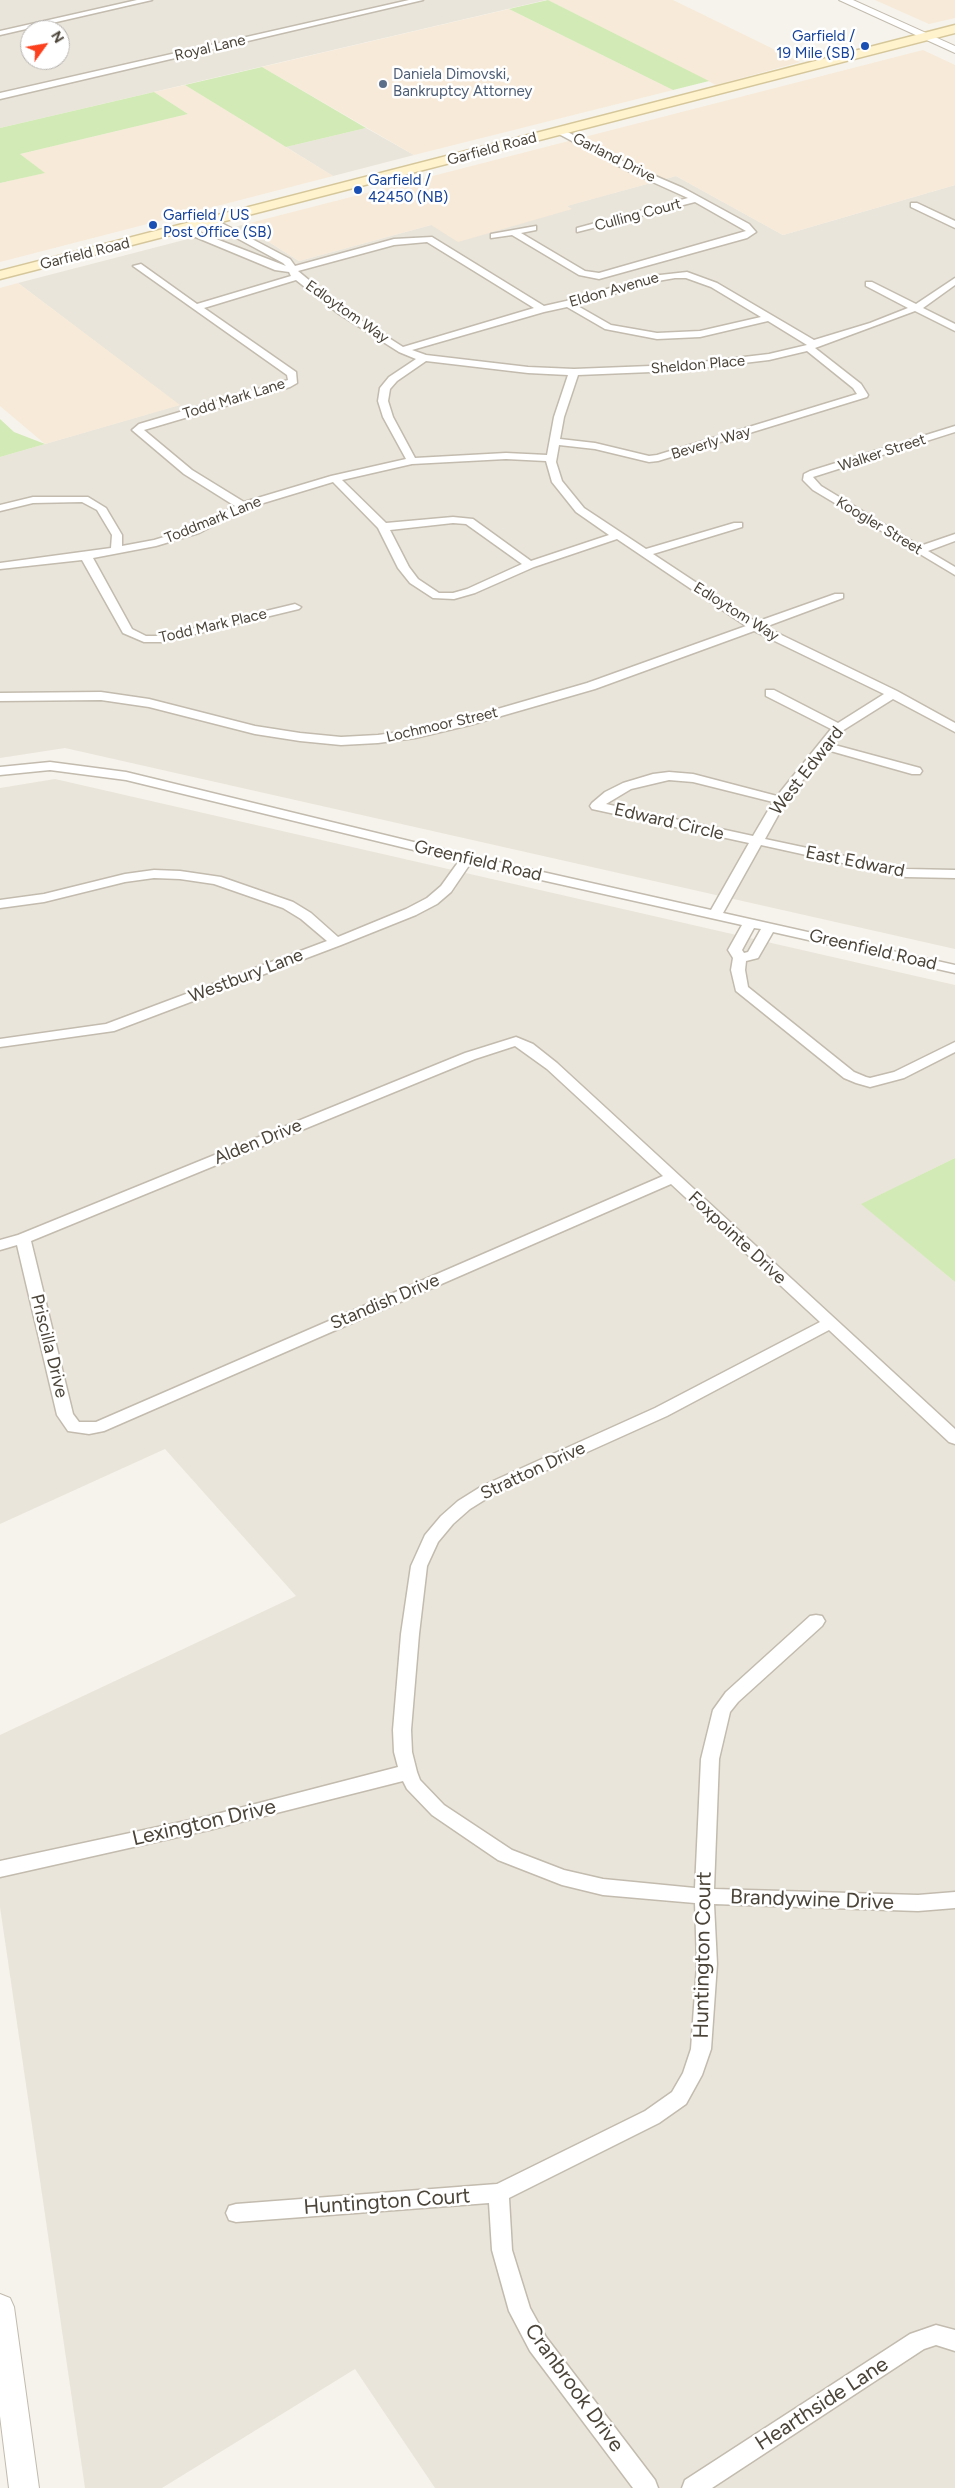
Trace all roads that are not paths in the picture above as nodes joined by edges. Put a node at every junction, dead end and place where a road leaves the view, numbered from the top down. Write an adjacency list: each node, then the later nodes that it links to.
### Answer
1 (148, 0): 5 (street)
2 (419, 0): 8 (street, Royal Lane)
3 (844, 0): 6 (street)
4 (955, 30): 6 (main road, Garfield Road)
5 (0, 33)
6 (926, 37): 7 (street); 9 (main road, Garfield Road)
7 (955, 50)
8 (0, 96)
9 (566, 129): 10 (street, Garland Drive); 12 (main road, Garfield Road)
10 (696, 199): 15 (street, Culling Court); 17 (street, Garland Drive)
11 (914, 205): 13 (street)
12 (212, 221): 16 (main road, Garfield Road); 20 (street, Edloytom Way)
13 (955, 226)
14 (533, 228): 17 (street)
15 (580, 230)
16 (177, 231): 20 (street, Edloytom Way); 21 (main road, Garfield Road)
17 (513, 232): 18 (street)
18 (494, 236)
19 (138, 266): 25 (street)
20 (295, 274): 25 (street); 27 (street); 31 (street, Edloytom Way)
21 (0, 276)
22 (955, 281): 26 (street, Sheldon Place)
23 (870, 284): 26 (street)
24 (568, 304): 27 (street, Eldon Avenue); 28 (street); 28 (street, Eldon Avenue)
25 (196, 307): 40 (street, Todd Mark Lane)
26 (918, 307): 29 (street); 30 (street, Sheldon Place)
27 (542, 309): 31 (street, Eldon Avenue)
28 (768, 318): 30 (street, Eldon Avenue)
29 (955, 328)
30 (811, 346): 33 (street, Sheldon Place); 35 (street, Beverly Way)
31 (402, 350): 32 (street, Edloytom Way)
32 (424, 358): 33 (street, Sheldon Place); 37 (street)
33 (574, 372): 35 (street)
34 (955, 429): 38 (street, Walker Street)
35 (555, 441): 36 (street)
36 (551, 458): 37 (street); 44 (street, Edloytom Way)
37 (412, 460): 39 (street)
38 (808, 476): 46 (street, Koogler Street)
39 (335, 478): 40 (street, Toddmark Lane); 43 (street)
40 (243, 506): 47 (street, Toddmark Lane)
41 (0, 508): 47 (street)
42 (738, 525): 48 (street)
43 (383, 527): 50 (street); 50 (street)
44 (616, 536): 48 (street, Edloytom Way); 50 (street)
45 (955, 537): 46 (street)
46 (919, 550): 52 (street, Koogler Street)
47 (116, 551): 49 (street, Toddmark Lane)
48 (645, 553): 55 (street, Edloytom Way)
49 (86, 556): 51 (street, Toddmark Lane); 54 (street, Todd Mark Place)
50 (530, 565)
51 (0, 566)
52 (955, 572)
53 (838, 596): 55 (street, Lochmoor Street)
54 (295, 607)
55 (754, 626): 57 (street, Edloytom Way); 58 (street, Lochmoor Street)
56 (770, 693): 59 (street)
57 (893, 694): 59 (street, West Edward); 60 (street, Edloytom Way)
58 (0, 697)
59 (838, 728): 61 (street, West Edward)
60 (955, 728)
61 (826, 746): 63 (street); 64 (street, West Edward)
62 (0, 771): 66 (street, Greenfield Road)
63 (916, 771)
64 (780, 800): 65 (street, West Edward); 65 (street, Edward Circle)
65 (756, 842): 67 (street, East Edward); 69 (street, West Edward)
66 (468, 859): 69 (street, Greenfield Road); 72 (street, Westbury Lane)
67 (955, 874)
68 (0, 904): 72 (street)
69 (715, 915): 70 (street, Greenfield Road)
70 (750, 923): 71 (street, Greenfield Road); 73 (street)
71 (769, 927): 73 (street); 74 (street, Greenfield Road)
72 (336, 942): 76 (street, Westbury Lane)
73 (740, 958): 77 (street)
74 (955, 969)
75 (516, 1041): 78 (street, Foxpointe Drive); 79 (street, Alden Drive)
76 (0, 1043)
77 (955, 1046)
78 (672, 1178): 81 (street, Foxpointe Drive); 82 (street, Standish Drive)
79 (22, 1239): 80 (street, Alden Drive); 82 (street, Priscilla Drive)
80 (0, 1245)
81 (830, 1323): 83 (street, Foxpointe Drive); 85 (street, Stratton Drive)
82 (98, 1426)
83 (955, 1438)
84 (816, 1621): 87 (street, Huntington Court)
85 (408, 1772): 86 (street, Lexington Drive); 87 (street, Brandywine Drive)
86 (0, 1869)
87 (704, 1896): 88 (street, Brandywine Drive); 89 (street, Huntington Court)
88 (955, 1900)
89 (499, 2193): 90 (street, Huntington Court); 94 (street, Cranbrook Drive)
90 (236, 2213)
91 (0, 2307): 93 (street)
92 (955, 2341): 95 (street, Hearthside Lane)
93 (24, 2488)
94 (647, 2488)
95 (693, 2488)

